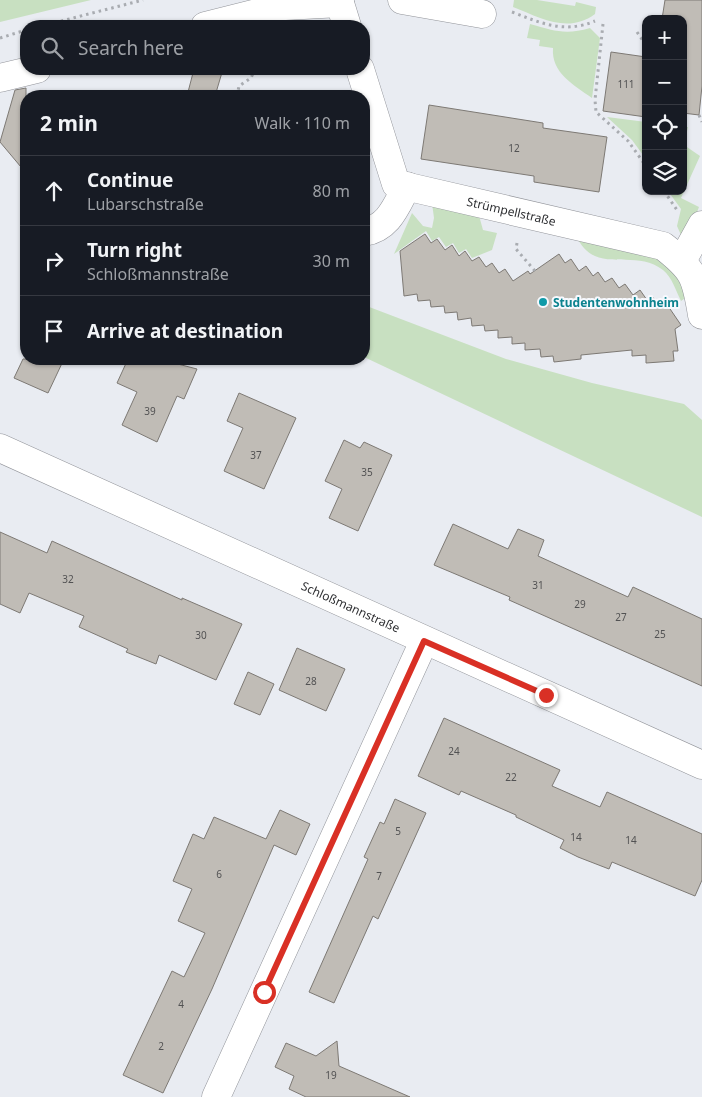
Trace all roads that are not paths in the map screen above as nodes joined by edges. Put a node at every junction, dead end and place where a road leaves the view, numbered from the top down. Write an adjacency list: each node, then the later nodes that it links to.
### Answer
1 (402, 0): 3 (street)
2 (342, 10): 4 (street)
3 (482, 14)
4 (229, 20)
5 (20, 73): 7 (street)
6 (362, 75): 8 (street)
7 (0, 78)
8 (367, 90)
9 (370, 101): 10 (street)
10 (407, 186): 12 (street); 13 (street, Strümpellstraße)
11 (702, 225): 13 (street)
12 (370, 230)
13 (682, 261): 14 (street, Strümpellstraße)
14 (702, 315)
15 (0, 448): 16 (street, Schloßmannstraße)
16 (424, 641): 17 (street, Schloßmannstraße); 18 (street)
17 (702, 765)
18 (216, 1097)

